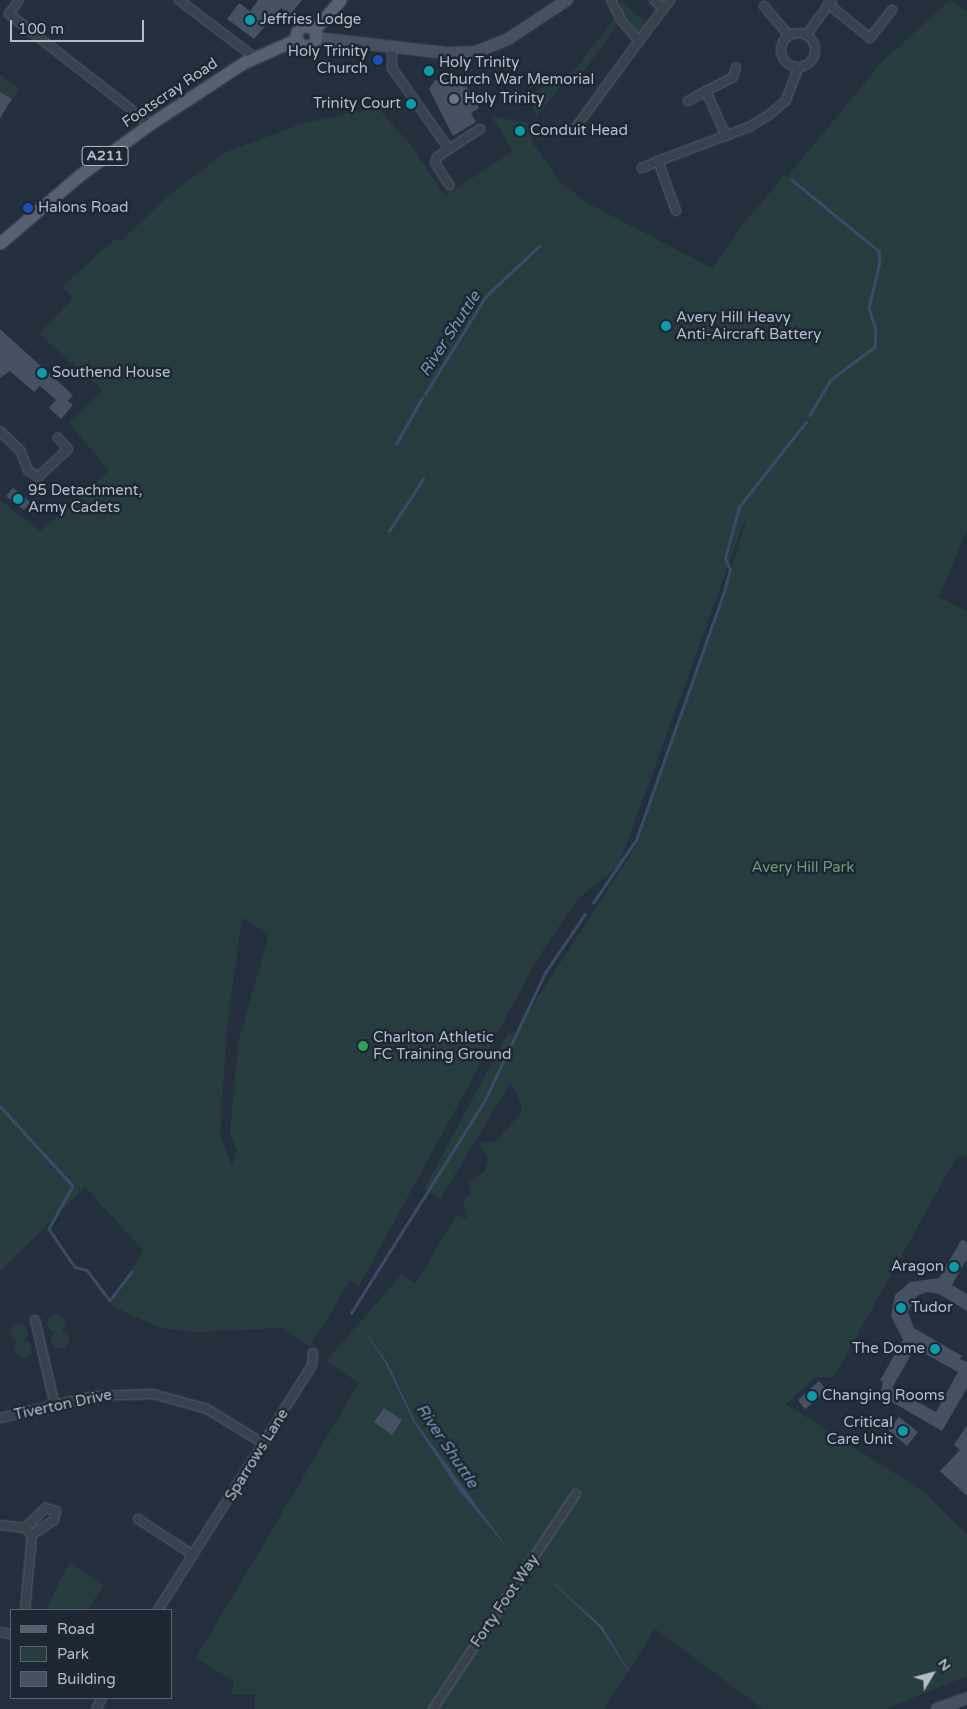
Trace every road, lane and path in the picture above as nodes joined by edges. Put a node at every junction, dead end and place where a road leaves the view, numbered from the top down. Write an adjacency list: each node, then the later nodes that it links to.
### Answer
1 (18, 0): 22 (street)
2 (178, 0): 17 (street)
3 (340, 0): 12 (main road, A211)
4 (567, 0): 16 (street)
5 (611, 0): 15 (street)
6 (654, 0): 10 (street)
7 (670, 0): 10 (street)
8 (830, 2): 11 (street); 13 (street)
9 (764, 6): 14 (street)
10 (664, 8): 15 (street)
11 (892, 10)
12 (315, 34): 16 (street); 17 (main road, Footscray Road / A211)
13 (807, 34): 14 (street); 19 (street)
14 (789, 36): 19 (street)
15 (639, 41): 23 (street)
16 (392, 48): 26 (street)
17 (254, 57): 22 (main road, Footscray Road / A211)
18 (736, 67): 20 (street)
19 (798, 69): 25 (street)
20 (706, 91): 21 (street); 25 (street)
21 (688, 101)
22 (150, 124): 31 (main road, Footscray Road / A211)
23 (576, 127)
24 (480, 129): 26 (street)
25 (726, 136): 27 (street)
26 (449, 149): 29 (street)
27 (658, 161): 28 (street); 30 (street)
28 (642, 168)
29 (450, 186)
30 (676, 211)
31 (0, 243)
32 (0, 431): 33 (street)
33 (58, 438)
34 (35, 1320): 36 (street)
35 (313, 1353): 38 (street, Sparrows Lane)
36 (55, 1405): 37 (street, Tiverton Drive); 38 (street, Tiverton Drive)
37 (0, 1418)
38 (264, 1444): 44 (street, Sparrows Lane)
39 (576, 1494): 48 (street, Forty Foot Way)
40 (138, 1519): 44 (street)
41 (0, 1525): 42 (street)
42 (25, 1528): 43 (street); 43 (street)
43 (32, 1535): 45 (street)
44 (194, 1555): 46 (street, Sparrows Lane)
45 (25, 1609)
46 (159, 1609)
47 (967, 1698): 49 (street)
48 (433, 1709)
49 (937, 1709)

